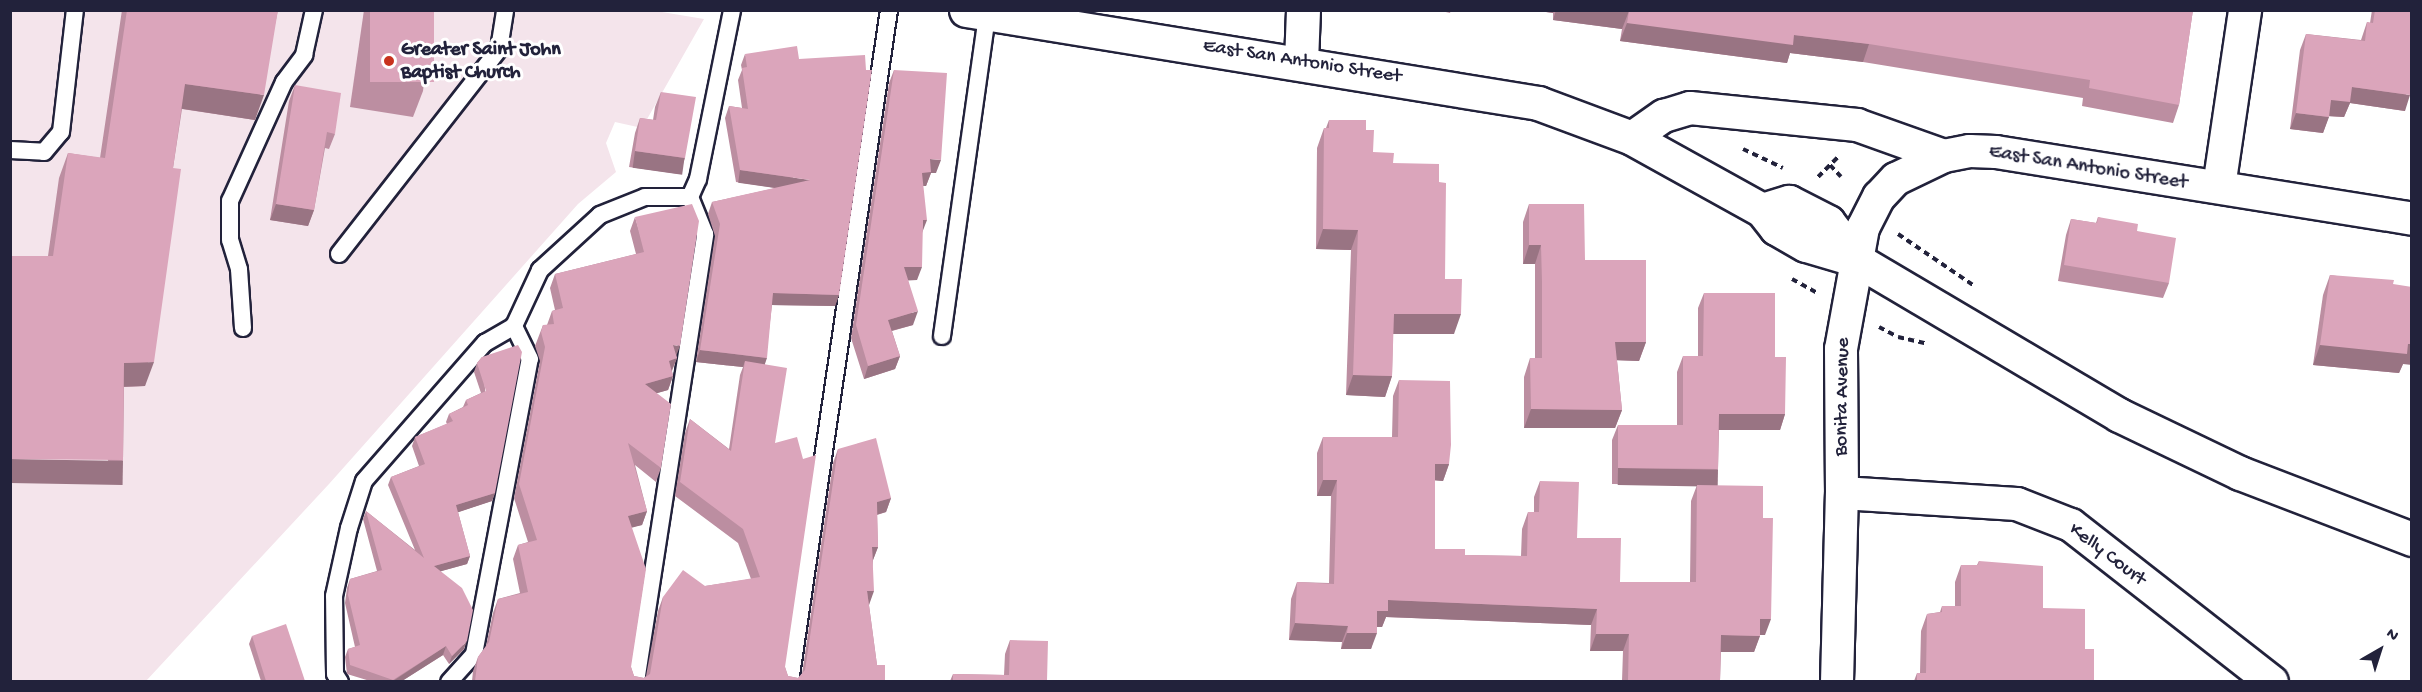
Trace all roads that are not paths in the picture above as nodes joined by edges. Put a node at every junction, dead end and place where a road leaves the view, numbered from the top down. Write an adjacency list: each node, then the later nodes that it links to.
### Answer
1 (75, 10): 11 (lane)
2 (314, 10): 19 (lane)
3 (505, 10): 16 (lane)
4 (732, 10): 14 (lane)
5 (889, 10): 26 (lane)
6 (1303, 10): 9 (street)
7 (2245, 10): 13 (street)
8 (977, 12): 9 (street, East San Antonio Street); 20 (lane)
9 (1301, 62): 10 (street, East San Antonio Street)
10 (1632, 138): 12 (street, East San Antonio Street); 17 (street, East San Antonio Street)
11 (10, 150)
12 (1944, 156): 13 (street, East San Antonio Street); 17 (street, Bonita Avenue)
13 (2219, 187): 15 (street, East San Antonio Street)
14 (690, 197): 18 (lane); 25 (lane)
15 (2412, 219)
16 (339, 254)
17 (1857, 260): 21 (street, Bonita Avenue); 22 (street, East San Antonio Street)
18 (514, 326): 23 (lane); 24 (lane)
19 (243, 328)
20 (942, 336)
21 (1842, 493): 27 (street, Bonita Avenue); 28 (street, Kelly Court)
22 (2412, 539)
23 (340, 681)
24 (449, 681)
25 (636, 681)
26 (790, 681)
27 (1837, 681)
28 (2272, 681)

